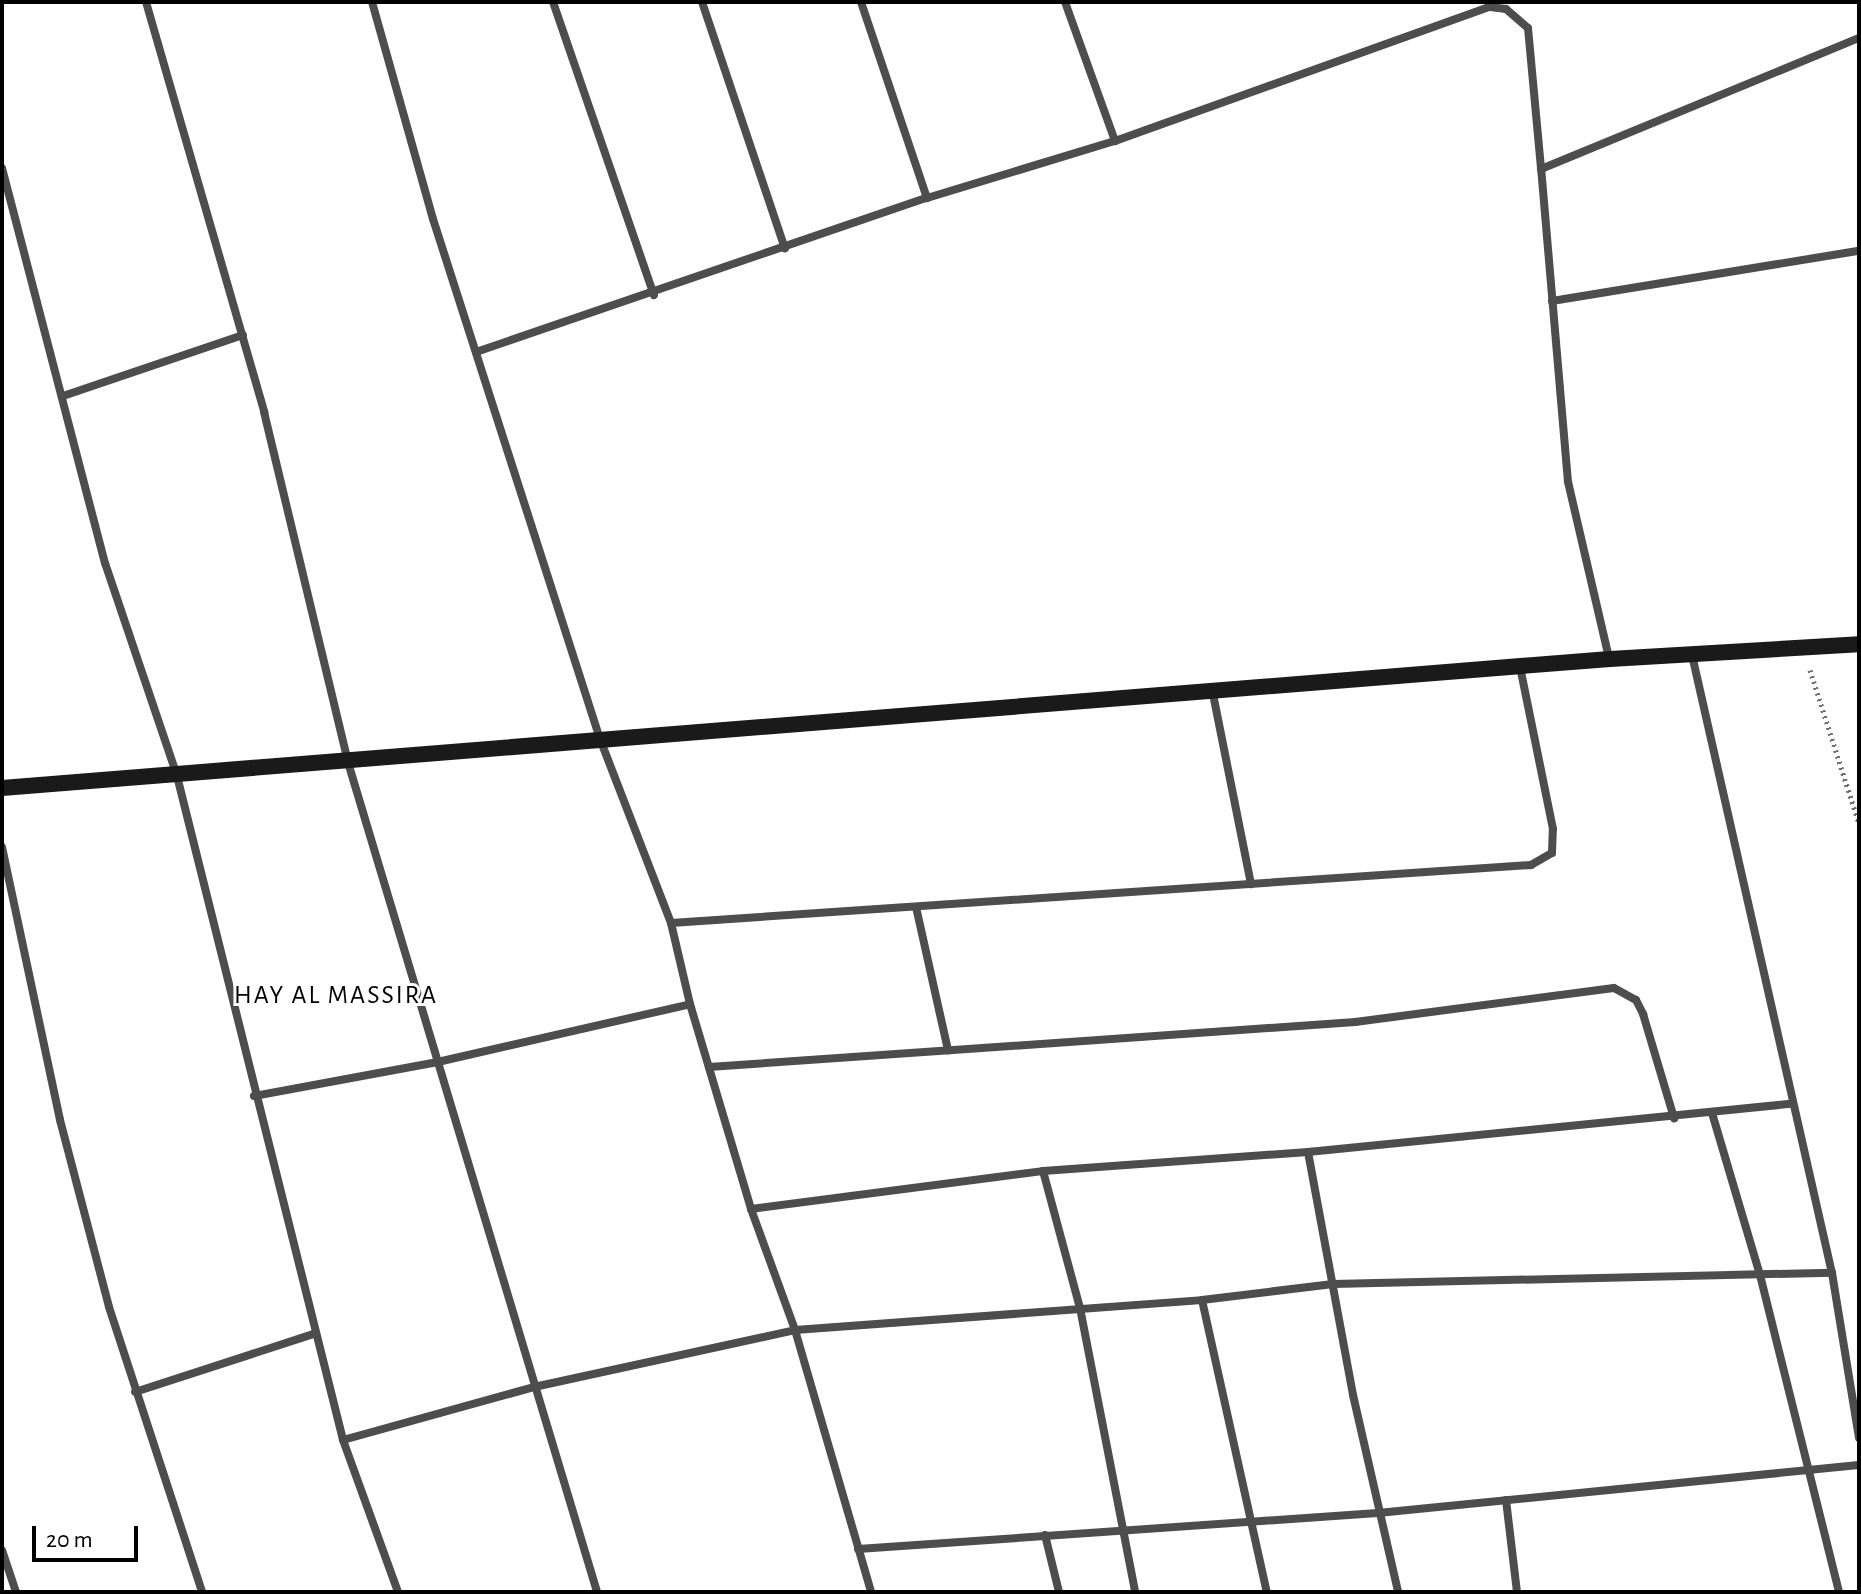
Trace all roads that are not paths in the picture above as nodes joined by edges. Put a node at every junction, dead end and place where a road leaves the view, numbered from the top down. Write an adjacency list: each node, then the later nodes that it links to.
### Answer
1 (146, 2): 16 (street)
2 (372, 2): 17 (street)
3 (553, 2): 14 (street)
4 (702, 2): 12 (street)
5 (861, 2): 11 (street)
6 (1065, 2): 8 (street)
7 (1859, 38): 10 (street)
8 (1115, 141): 10 (street); 11 (street)
9 (2, 168): 18 (street)
10 (1541, 169): 15 (street)
11 (927, 198): 12 (street)
12 (785, 248): 14 (street)
13 (1859, 251): 15 (street)
14 (654, 295): 17 (street)
15 (1552, 301): 21 (street)
16 (243, 335): 18 (street); 25 (street)
17 (476, 352): 24 (street)
18 (63, 396): 26 (street)
19 (1859, 644): 20 (street)
20 (1692, 654): 21 (street); 37 (street)
21 (1610, 659): 22 (street)
22 (1520, 667): 23 (street); 29 (street)
23 (1213, 694): 24 (street); 29 (street)
24 (600, 739): 25 (street); 31 (street)
25 (347, 759): 26 (street); 34 (street)
26 (177, 776): 27 (street); 36 (street)
27 (2, 788)
28 (2, 847): 51 (street)
29 (1251, 884): 30 (street)
30 (916, 907): 31 (street); 33 (street)
31 (671, 923): 32 (street)
32 (690, 1004): 34 (street); 35 (street)
33 (948, 1050): 35 (street); 39 (street)
34 (442, 1061): 36 (street); 50 (street)
35 (709, 1067): 42 (street)
36 (254, 1096): 49 (street)
37 (1791, 1104): 38 (street); 43 (street)
38 (1712, 1113): 39 (street); 44 (street)
39 (1674, 1118): 40 (street)
40 (1308, 1152): 41 (street); 45 (street)
41 (1043, 1171): 42 (street); 47 (street)
42 (751, 1209): 48 (street)
43 (1832, 1273): 44 (street); 52 (street)
44 (1760, 1275): 45 (street); 55 (street)
45 (1333, 1284): 46 (street); 57 (street)
46 (1202, 1300): 47 (street); 58 (street)
47 (1080, 1308): 48 (street); 59 (street)
48 (795, 1330): 50 (street); 61 (street)
49 (314, 1334): 51 (street); 53 (street)
50 (534, 1387): 53 (street); 66 (street)
51 (135, 1392): 64 (street)
52 (1859, 1438)
53 (343, 1440): 65 (street)
54 (1859, 1465): 55 (street)
55 (1808, 1472): 56 (street); 73 (street)
56 (1506, 1500): 57 (street); 72 (street)
57 (1378, 1513): 58 (street); 71 (street)
58 (1252, 1519): 59 (street); 70 (street)
59 (1120, 1530): 60 (street); 69 (street)
60 (1045, 1535): 61 (street); 68 (street)
61 (858, 1549): 67 (street)
62 (2, 1550): 63 (street)
63 (16, 1592)
64 (202, 1592)
65 (398, 1592)
66 (597, 1592)
67 (871, 1592)
68 (1059, 1592)
69 (1135, 1592)
70 (1267, 1592)
71 (1398, 1592)
72 (1517, 1592)
73 (1839, 1592)

